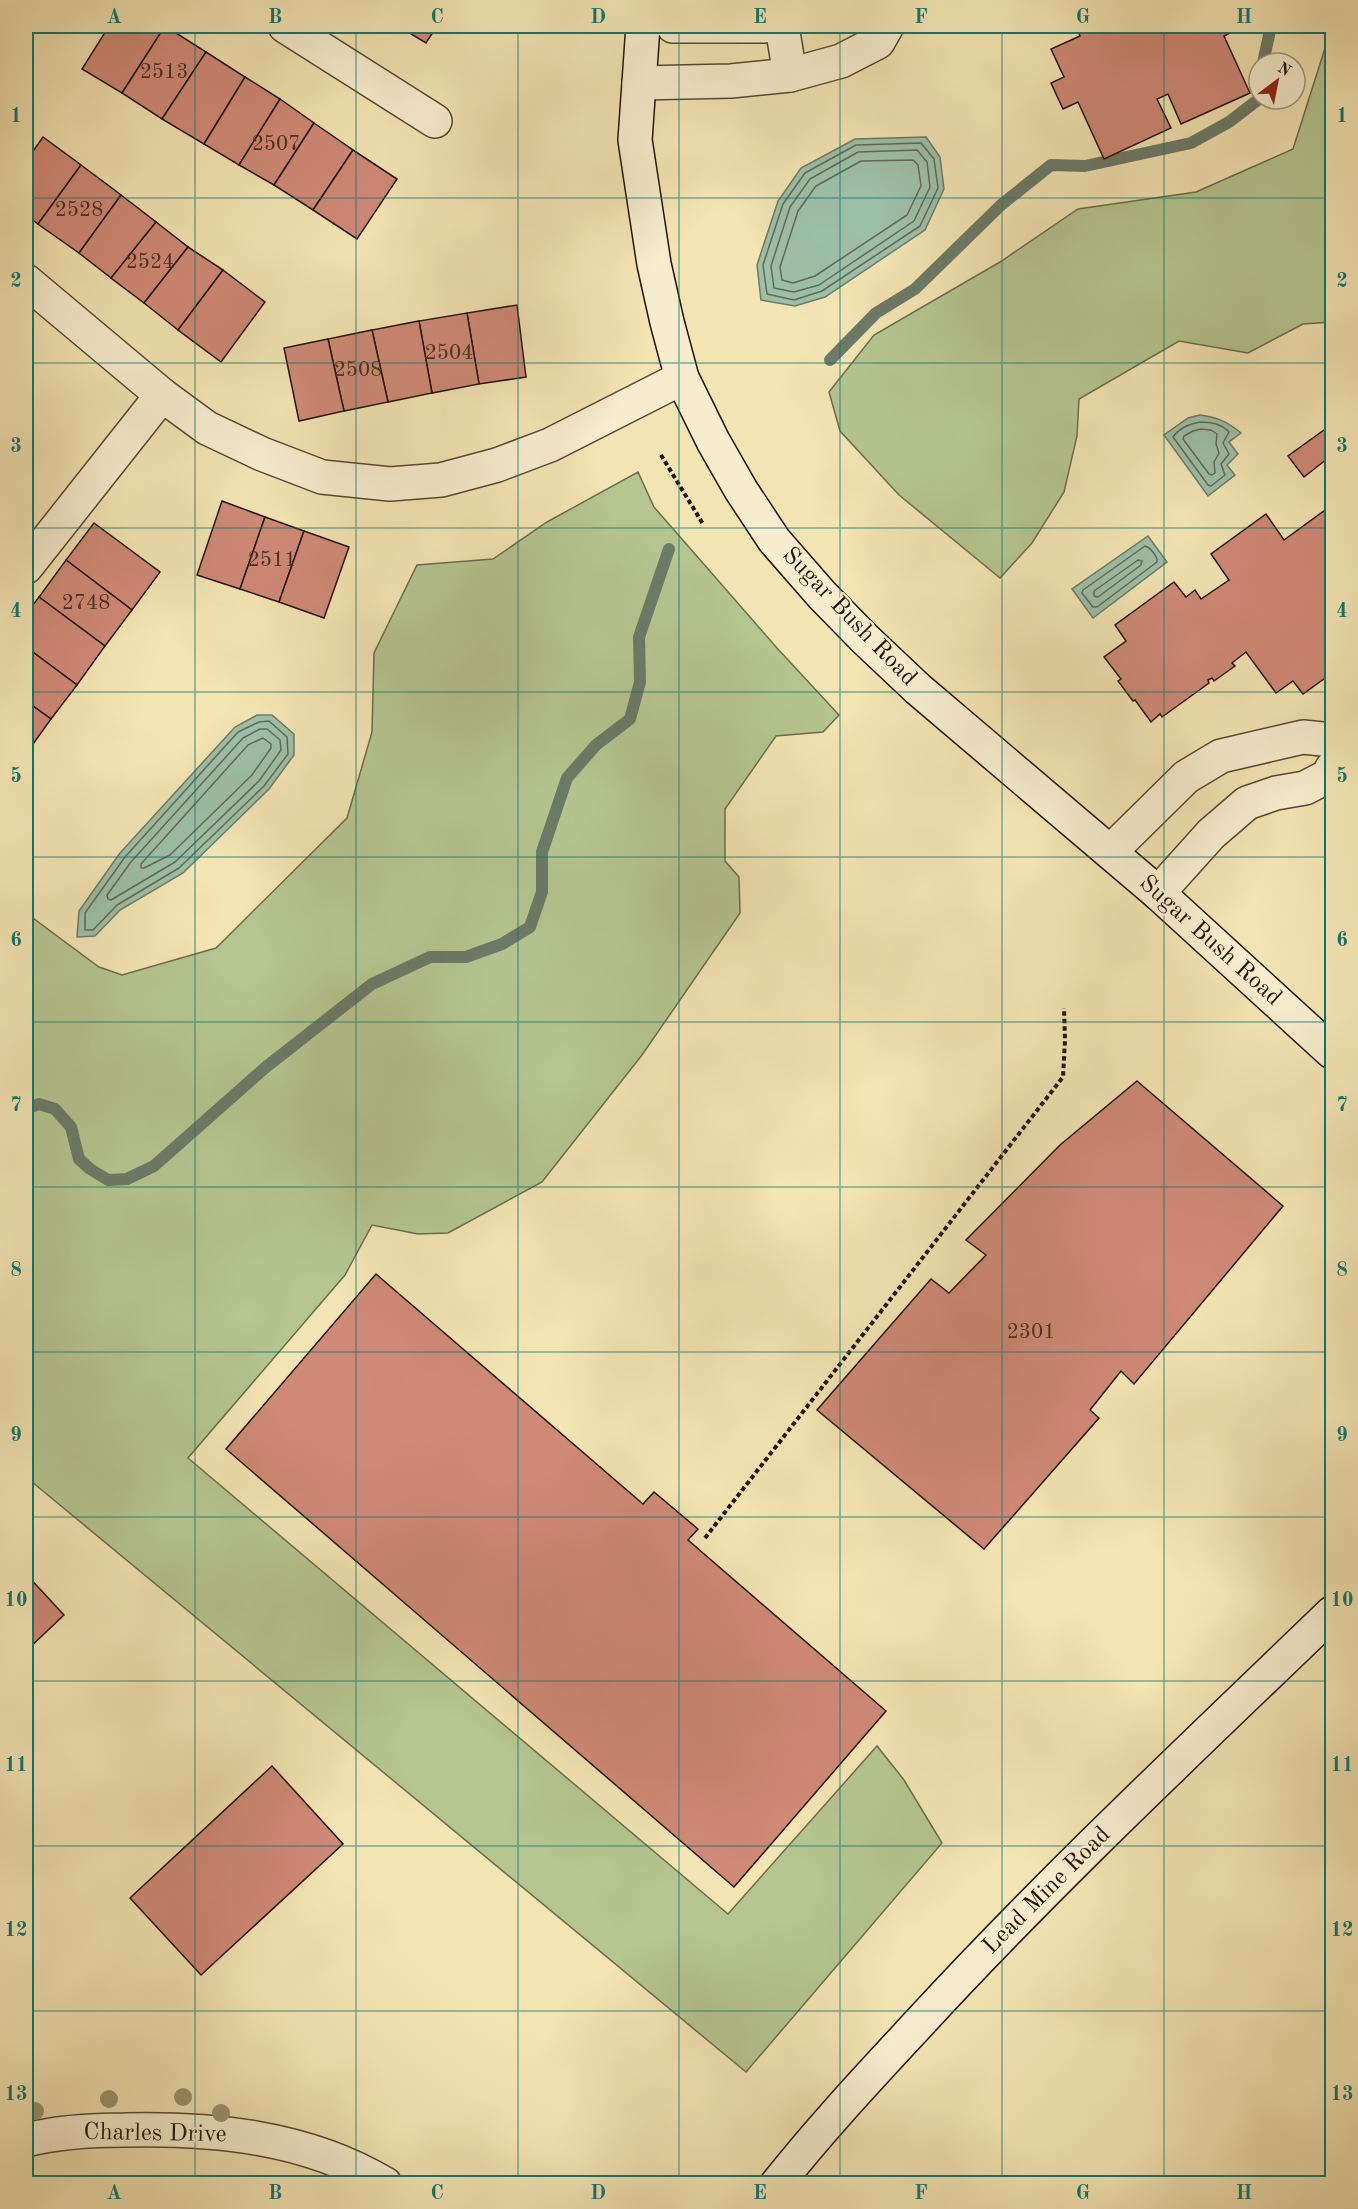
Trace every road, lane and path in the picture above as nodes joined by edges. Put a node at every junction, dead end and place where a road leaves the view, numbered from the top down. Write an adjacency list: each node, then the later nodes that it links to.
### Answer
1 (285, 26): 9 (street)
2 (643, 26): 8 (street, Sugar Bush Road)
3 (673, 26): 4 (street)
4 (764, 26)
5 (782, 26): 7 (street)
6 (887, 26): 7 (street)
7 (789, 75): 8 (street)
8 (639, 82): 11 (street, Sugar Bush Road)
9 (435, 121)
10 (26, 280): 12 (street)
11 (682, 378): 12 (street); 18 (street, Sugar Bush Road)
12 (162, 395): 15 (street)
13 (661, 455): 14 (path)
14 (703, 524)
15 (26, 567)
16 (1332, 740): 18 (street)
17 (1332, 768): 19 (street)
18 (1110, 852): 19 (street, Sugar Bush Road)
19 (1158, 893): 21 (street, Sugar Bush Road)
20 (1064, 1008): 22 (path)
21 (1332, 1052)
22 (705, 1538)
23 (1332, 1613): 26 (street, Lead Mine Road)
24 (26, 2140): 25 (street, Charles Drive)
25 (385, 2184)
26 (777, 2184)

